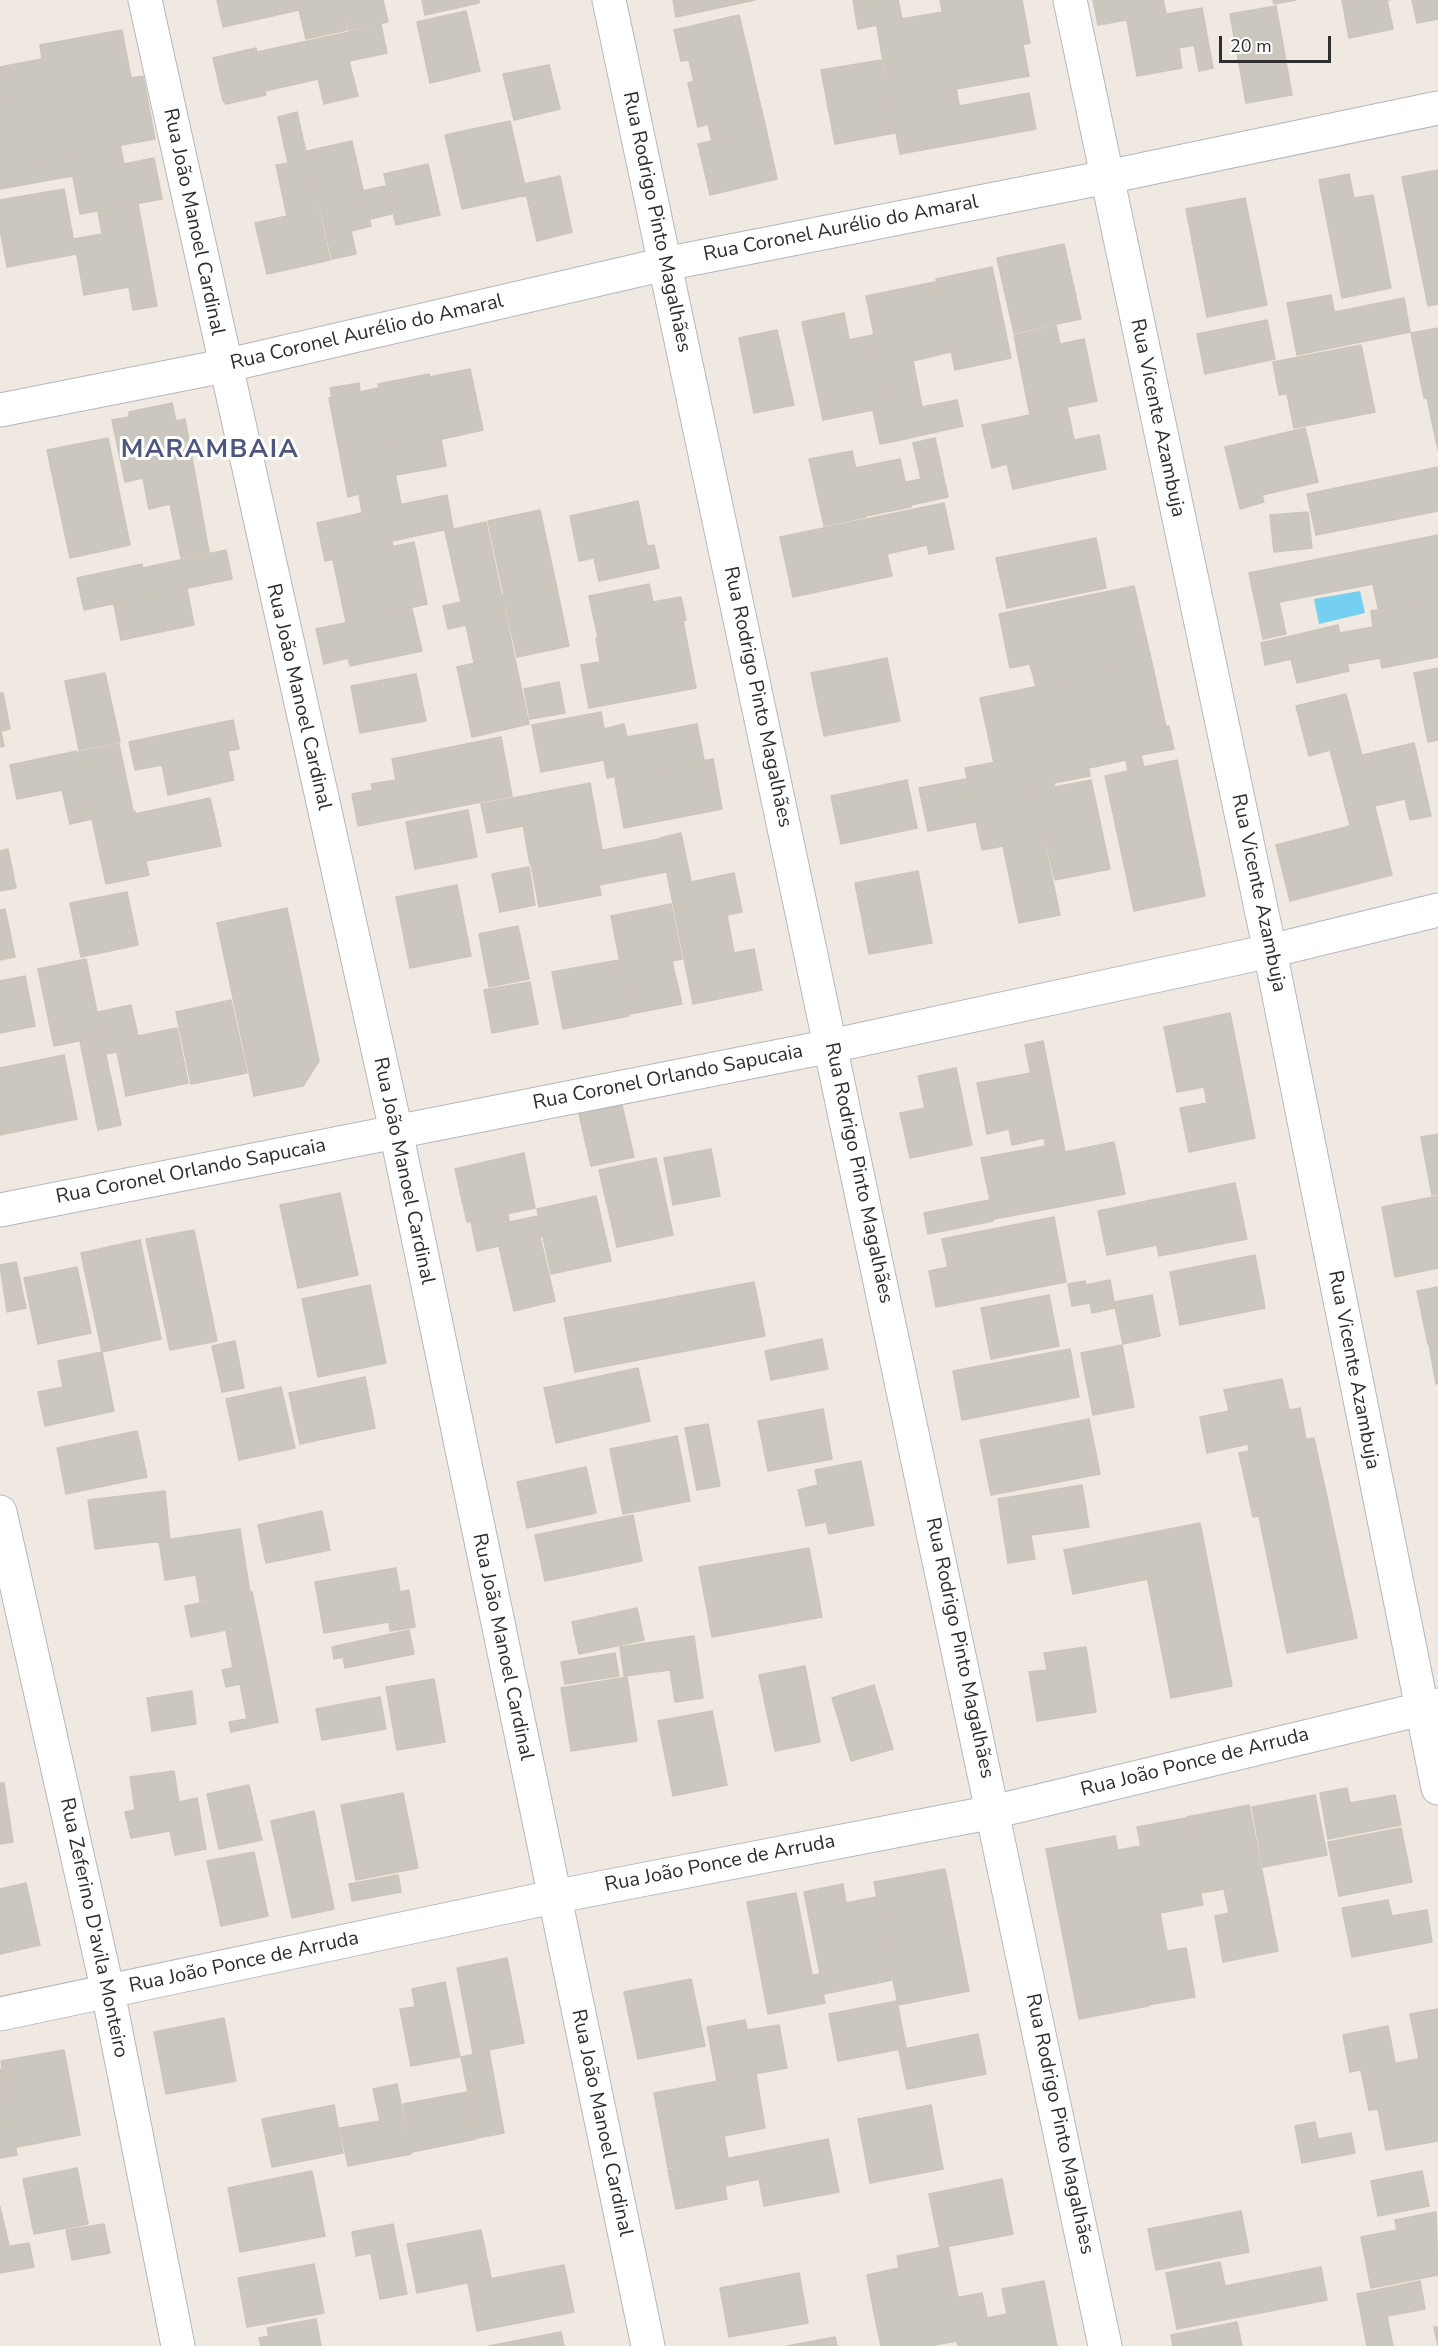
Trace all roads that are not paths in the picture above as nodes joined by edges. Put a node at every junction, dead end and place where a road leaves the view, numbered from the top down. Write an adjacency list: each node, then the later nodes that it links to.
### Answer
1 (145, 0): 7 (street, Rua João Manoel Cardinal)
2 (609, 0): 6 (street, Rua Rodrigo Pinto Magalhães)
3 (1070, 0): 5 (street, Rua Vicente Azambuja)
4 (1438, 108): 5 (street, Rua Coronel Aurélio do Amaral)
5 (1107, 177): 6 (street, Rua Coronel Aurélio do Amaral); 10 (street, Rua Vicente Azambuja)
6 (665, 264): 7 (street, Rua Coronel Aurélio do Amaral); 11 (street, Rua Rodrigo Pinto Magalhães)
7 (224, 366): 8 (street, Rua Coronel Aurélio do Amaral); 12 (street, Rua João Manoel Cardinal)
8 (0, 410)
9 (1438, 910): 10 (street, Rua Coronel Orlando Sapucaia)
10 (1270, 951): 11 (street, Rua Coronel Orlando Sapucaia); 15 (street, Rua Vicente Azambuja)
11 (831, 1046): 12 (street, Rua Coronel Orlando Sapucaia); 17 (street, Rua Rodrigo Pinto Magalhães)
12 (396, 1131): 13 (street, Rua Coronel Orlando Sapucaia); 18 (street, Rua João Manoel Cardinal)
13 (0, 1210)
14 (0, 1512): 19 (street, Rua Zeferino D'avila Monteiro)
15 (1429, 1707): 16 (street, Rua Vicente Azambuja); 17 (street, Rua João Ponce de Arruda)
16 (1438, 1788)
17 (993, 1812): 18 (street, Rua João Ponce de Arruda); 23 (street, Rua Rodrigo Pinto Magalhães)
18 (553, 1897): 19 (street, Rua João Ponce de Arruda); 22 (street, Rua João Manoel Cardinal)
19 (108, 1992): 20 (street, Rua João Ponce de Arruda); 21 (street, Rua Zeferino D'avila Monteiro)
20 (0, 2014)
21 (178, 2346)
22 (648, 2346)
23 (1105, 2346)

